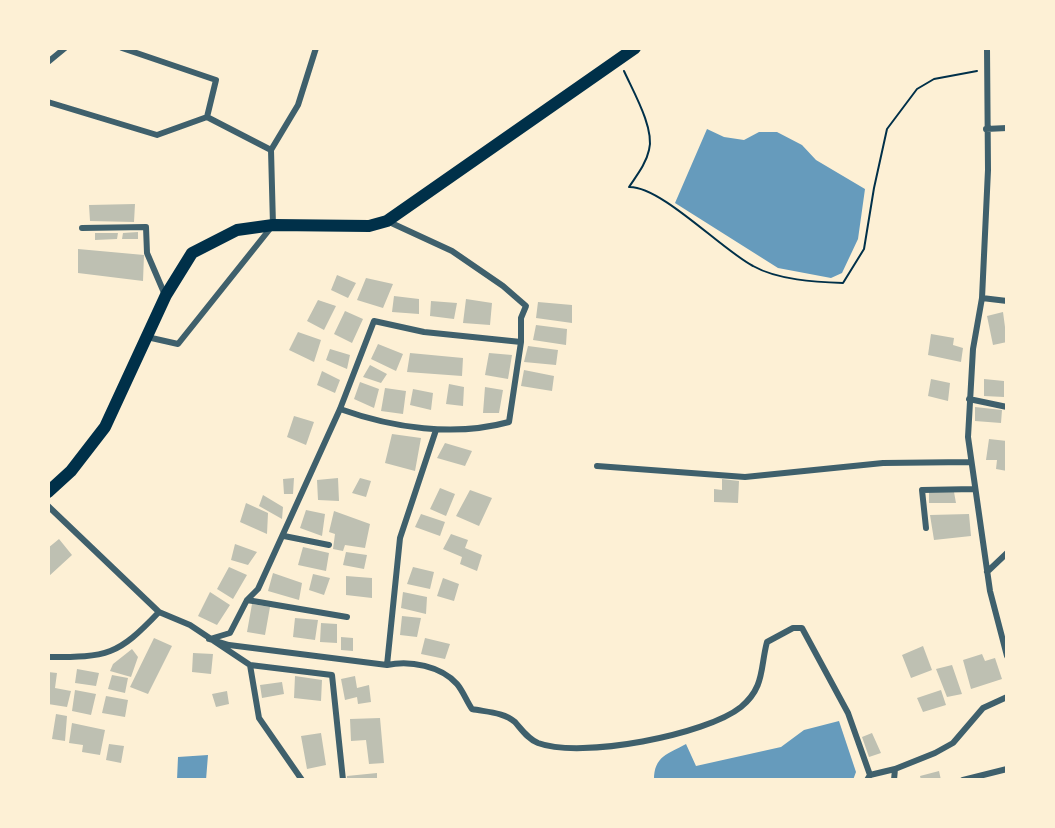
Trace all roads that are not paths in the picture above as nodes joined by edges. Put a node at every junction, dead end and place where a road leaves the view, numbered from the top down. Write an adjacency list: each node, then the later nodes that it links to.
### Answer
1 (65, 48): 6 (street)
2 (122, 48): 8 (street)
3 (316, 48): 11 (street)
4 (635, 48): 12 (main road)
5 (987, 48): 10 (street)
6 (48, 62)
7 (48, 102): 8 (street)
8 (207, 117): 11 (street)
9 (1007, 128): 10 (street)
10 (986, 129): 16 (street)
11 (271, 150): 13 (street)
12 (387, 221): 13 (main road); 19 (street)
13 (273, 225): 15 (main road); 18 (street)
14 (82, 228): 15 (street)
15 (166, 295): 18 (main road)
16 (982, 298): 17 (street); 20 (street)
17 (1007, 301)
18 (147, 337): 27 (main road)
19 (521, 342): 22 (street); 23 (street)
20 (969, 399): 21 (street); 24 (street)
21 (1007, 407)
22 (340, 409): 23 (street); 30 (street)
23 (436, 430): 41 (street)
24 (970, 462): 25 (street); 26 (street)
25 (597, 466)
26 (975, 489): 29 (street); 33 (street)
27 (48, 492)
28 (48, 506): 35 (street)
29 (926, 528)
30 (284, 536): 31 (street); 34 (street)
31 (329, 545)
32 (1007, 554): 33 (street)
33 (987, 572): 38 (street)
34 (247, 600): 36 (street); 37 (street)
35 (159, 612): 37 (street); 39 (street)
36 (347, 617)
37 (209, 639): 40 (street); 41 (street)
38 (1007, 656)
39 (48, 657)
40 (250, 665): 46 (street); 47 (street)
41 (387, 665): 45 (street)
42 (1007, 697): 43 (street)
43 (896, 769): 45 (street); 48 (street)
44 (1007, 769): 49 (street)
45 (868, 777)
46 (302, 780)
47 (343, 780)
48 (894, 780)
49 (963, 780)

